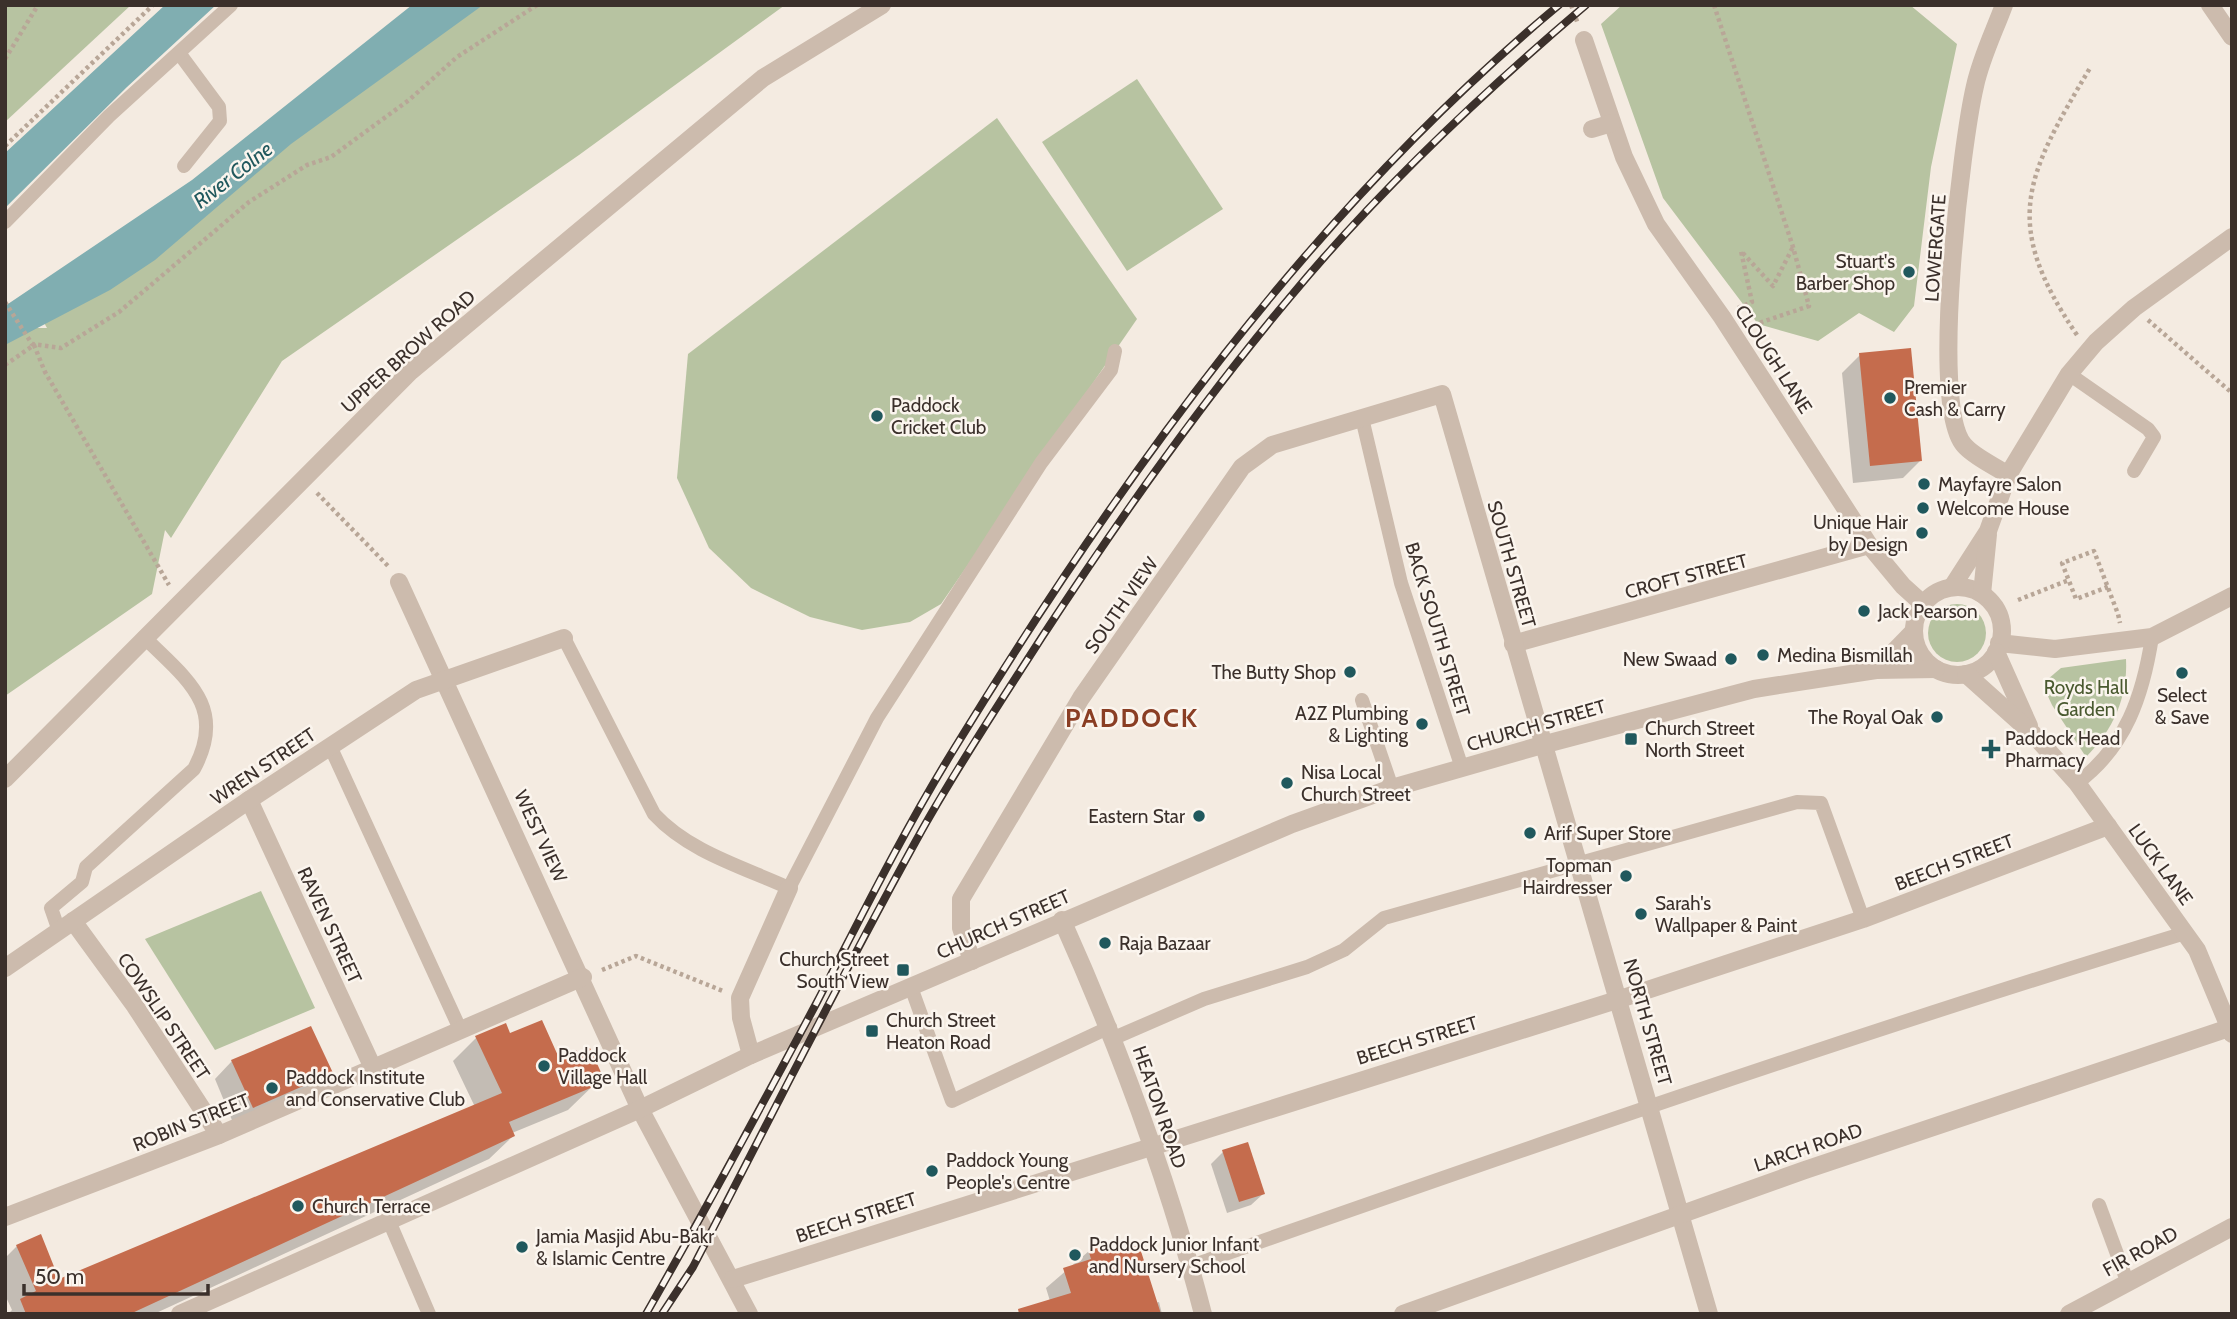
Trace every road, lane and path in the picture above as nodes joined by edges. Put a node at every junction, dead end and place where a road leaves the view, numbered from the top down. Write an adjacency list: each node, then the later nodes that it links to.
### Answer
1 (38, 5): 12 (path)
2 (153, 5): 16 (path)
3 (231, 5): 11 (lane)
4 (537, 5): 25 (path)
5 (882, 5): 48 (street, UPPER BROW ROAD)
6 (1714, 5): 20 (path)
7 (2004, 5): 34 (street, LOWERGATE)
8 (2210, 5): 9 (street)
9 (2231, 34)
10 (1584, 40): 14 (street, CLOUGH LANE)
11 (179, 53): 17 (lane); 18 (lane)
12 (5, 59)
13 (2090, 68): 27 (path)
14 (1612, 123): 15 (street); 23 (street, CLOUGH LANE)
15 (1592, 129)
16 (5, 146)
17 (184, 166)
18 (5, 222)
19 (2232, 237): 22 (street)
20 (1793, 247): 23 (path); 24 (path)
21 (6, 302): 25 (path)
22 (2134, 308): 27 (street); 30 (path)
23 (1722, 317): 24 (street, CLOUGH LANE)
24 (1732, 332): 37 (street, CLOUGH LANE)
25 (33, 345): 28 (path); 42 (path)
26 (1115, 351): 69 (lane)
27 (2088, 351): 29 (street)
28 (5, 365)
29 (2069, 374): 33 (lane); 34 (street)
30 (2232, 393)
31 (1442, 394): 32 (street, SOUTH VIEW); 52 (street, SOUTH STREET)
32 (1362, 418): 62 (lane, BACK SOUTH STREET); 74 (street, SOUTH VIEW)
33 (2134, 471)
34 (2008, 475): 36 (street)
35 (318, 494): 38 (path)
36 (1988, 531): 40 (street); 43 (street)
37 (1869, 545): 46 (street, CLOUGH LANE); 52 (street, CROFT STREET)
38 (398, 578): 57 (street, WEST VIEW)
39 (2069, 580): 41 (path); 41 (path); 45 (path)
40 (1952, 587): 43 (street); 46 (street)
41 (2108, 587): 51 (path)
42 (171, 588)
43 (1982, 594): 53 (street)
44 (2232, 596): 49 (street)
45 (2018, 600)
46 (1923, 604): 47 (street)
47 (1913, 631): 54 (street); 55 (street)
48 (145, 637): 63 (street, UPPER BROW ROAD); 72 (lane)
49 (2152, 637): 51 (street); 64 (lane)
50 (564, 638): 57 (street, WREN STREET); 69 (lane)
51 (2123, 642): 53 (street)
52 (1513, 644): 60 (street, SOUTH STREET)
53 (1998, 648): 56 (street); 59 (street, LUCK LANE)
54 (1936, 669): 55 (street, CHURCH STREET); 56 (street)
55 (1876, 670): 60 (street, CHURCH STREET)
56 (1966, 674): 59 (street, LUCK LANE)
57 (446, 680): 61 (street, WREN STREET); 76 (street, WEST VIEW)
58 (1362, 700): 65 (lane)
59 (2033, 734): 64 (street, LUCK LANE)
60 (1542, 744): 62 (street, CHURCH STREET); 68 (street, NORTH STREET)
61 (330, 746): 66 (street, WREN STREET); 80 (lane)
62 (1462, 768): 65 (street, CHURCH STREET)
63 (5, 779)
64 (2077, 783): 67 (street, LUCK LANE)
65 (1392, 788): 71 (street, CHURCH STREET)
66 (249, 800): 72 (street, WREN STREET); 84 (street, RAVEN STREET)
67 (2108, 826): 70 (street, BEECH STREET); 73 (street, LUCK LANE)
68 (1579, 865): 70 (lane); 79 (street, NORTH STREET); 82 (lane)
69 (789, 888): 78 (street)
70 (1863, 919): 79 (street, BEECH STREET)
71 (1062, 920): 74 (street, CHURCH STREET); 82 (street, HEATON ROAD)
72 (66, 926): 75 (street, WREN STREET); 87 (street, COWSLIP STREET)
73 (2185, 933): 81 (street, LUCK LANE); 85 (lane)
74 (972, 961): 77 (street, CHURCH STREET)
75 (5, 968)
76 (583, 977): 78 (path); 80 (street, ROBIN STREET); 86 (street, WEST VIEW)
77 (911, 987): 82 (lane); 83 (street, CHURCH STREET)
78 (740, 998): 83 (street)
79 (1620, 999): 85 (street, NORTH STREET); 88 (street, BEECH STREET)
80 (460, 1029): 84 (street, ROBIN STREET)
81 (2231, 1031): 90 (street, LARCH ROAD)
82 (1112, 1032): 88 (street, HEATON ROAD)
83 (751, 1055): 86 (street, CHURCH STREET)
84 (373, 1068): 87 (street, ROBIN STREET)
85 (1651, 1105): 90 (street, NORTH STREET); 94 (lane)
86 (640, 1109): 92 (street, CHURCH STREET); 95 (street, WEST VIEW)
87 (219, 1135): 91 (street, ROBIN STREET)
88 (1150, 1145): 94 (street, HEATON ROAD); 95 (street, BEECH STREET)
89 (2099, 1205): 96 (lane)
90 (1682, 1213): 101 (street, LARCH ROAD); 102 (street, NORTH STREET)
91 (5, 1217)
92 (389, 1221): 97 (street, CHURCH STREET); 98 (lane)
93 (2232, 1227): 96 (street, FIR ROAD)
94 (1191, 1266): 100 (street, HEATON ROAD)
95 (730, 1272): 99 (street, WEST VIEW)
96 (2127, 1282): 103 (street, FIR ROAD)
97 (180, 1314)
98 (429, 1314)
99 (750, 1314)
100 (1203, 1314)
101 (1403, 1314)
102 (1709, 1314)
103 (2069, 1314)

